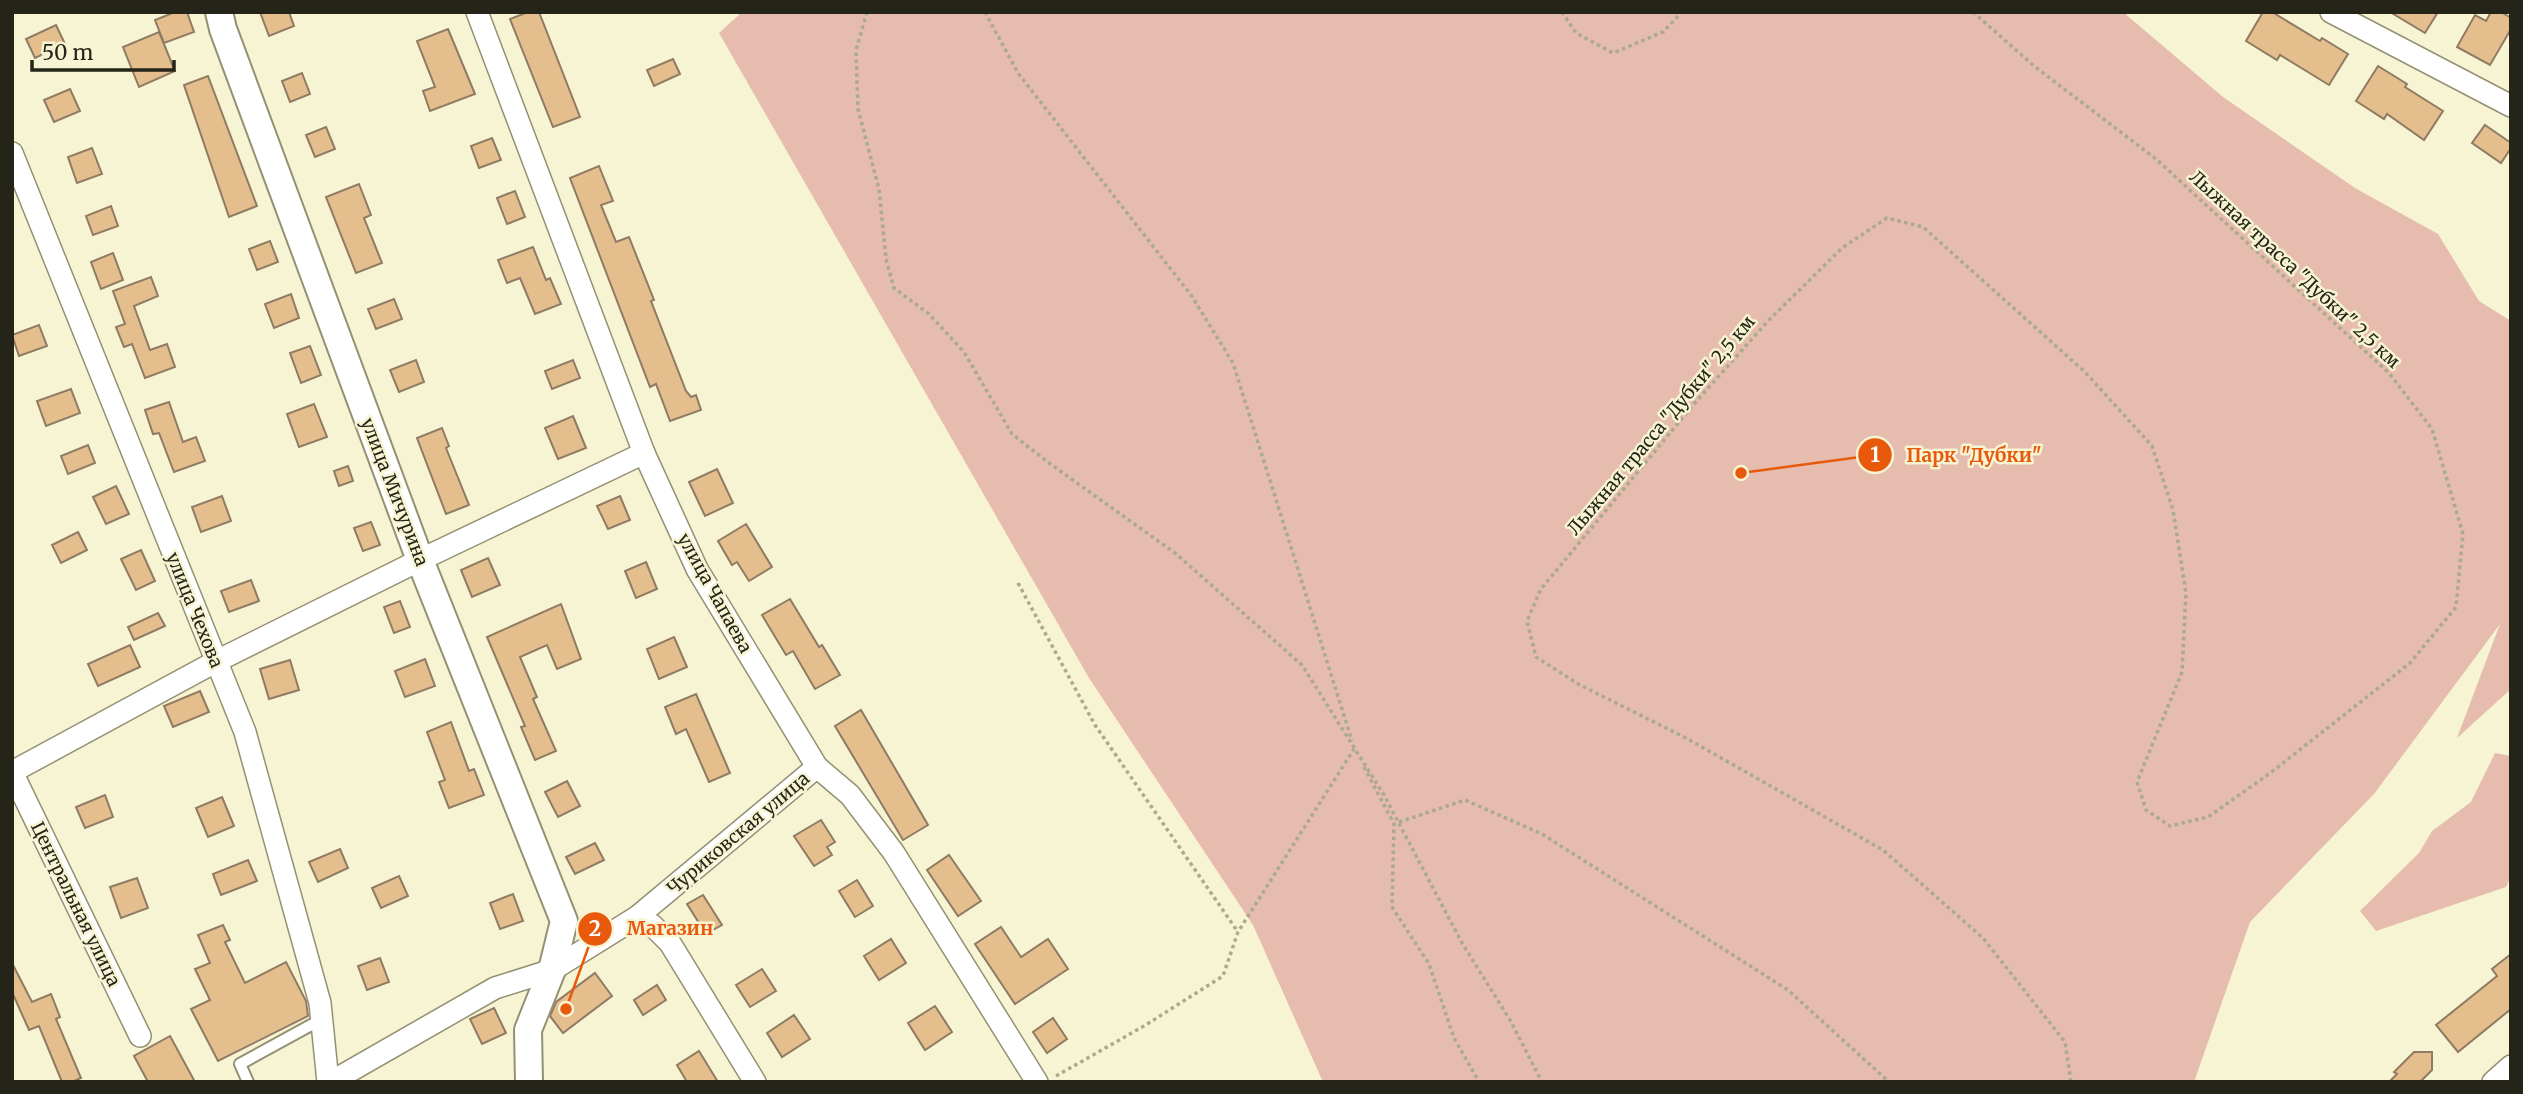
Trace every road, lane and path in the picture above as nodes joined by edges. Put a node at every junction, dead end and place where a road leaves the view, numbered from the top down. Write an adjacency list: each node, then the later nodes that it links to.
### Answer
1 (219, 12): 12 (street, улица Мичурина)
2 (477, 12): 11 (street, улица Чапаева)
3 (867, 12): 15 (path)
4 (985, 12): 15 (path)
5 (1562, 12): 6 (path)
6 (1682, 12)
7 (1973, 12): 34 (path, Лыжная трасса "Дубки" 2,5 км)
8 (2331, 12): 9 (street)
9 (2511, 106)
10 (12, 153): 14 (street, улица Чехова)
11 (644, 453): 12 (street); 16 (street, улица Чапаева)
12 (420, 560): 14 (street); 21 (street, улица Мичурина)
13 (1018, 583): 20 (path)
14 (215, 662): 17 (street); 22 (street, улица Чехова)
15 (1354, 748): 18 (path); 20 (path)
16 (817, 767): 19 (street, Чуриковская улица); 29 (street, улица Чапаева)
17 (12, 772): 23 (street, Центральная улица)
18 (1396, 823): 31 (path); 32 (path); 33 (path)
19 (637, 917): 21 (street, Чуриковская улица); 28 (street)
20 (1238, 932): 30 (path)
21 (552, 970): 26 (street, Чуриковская улица); 27 (street, улица Мичурина)
22 (322, 1019): 25 (lane); 26 (street, улица Чехова)
23 (140, 1036)
24 (2511, 1066): 35 (street)
25 (248, 1082)
26 (329, 1082)
27 (529, 1082)
28 (755, 1082)
29 (1037, 1082)
30 (1045, 1082)
31 (1479, 1082)
32 (1542, 1082)
33 (1889, 1082)
34 (2071, 1082)
35 (2493, 1082)

